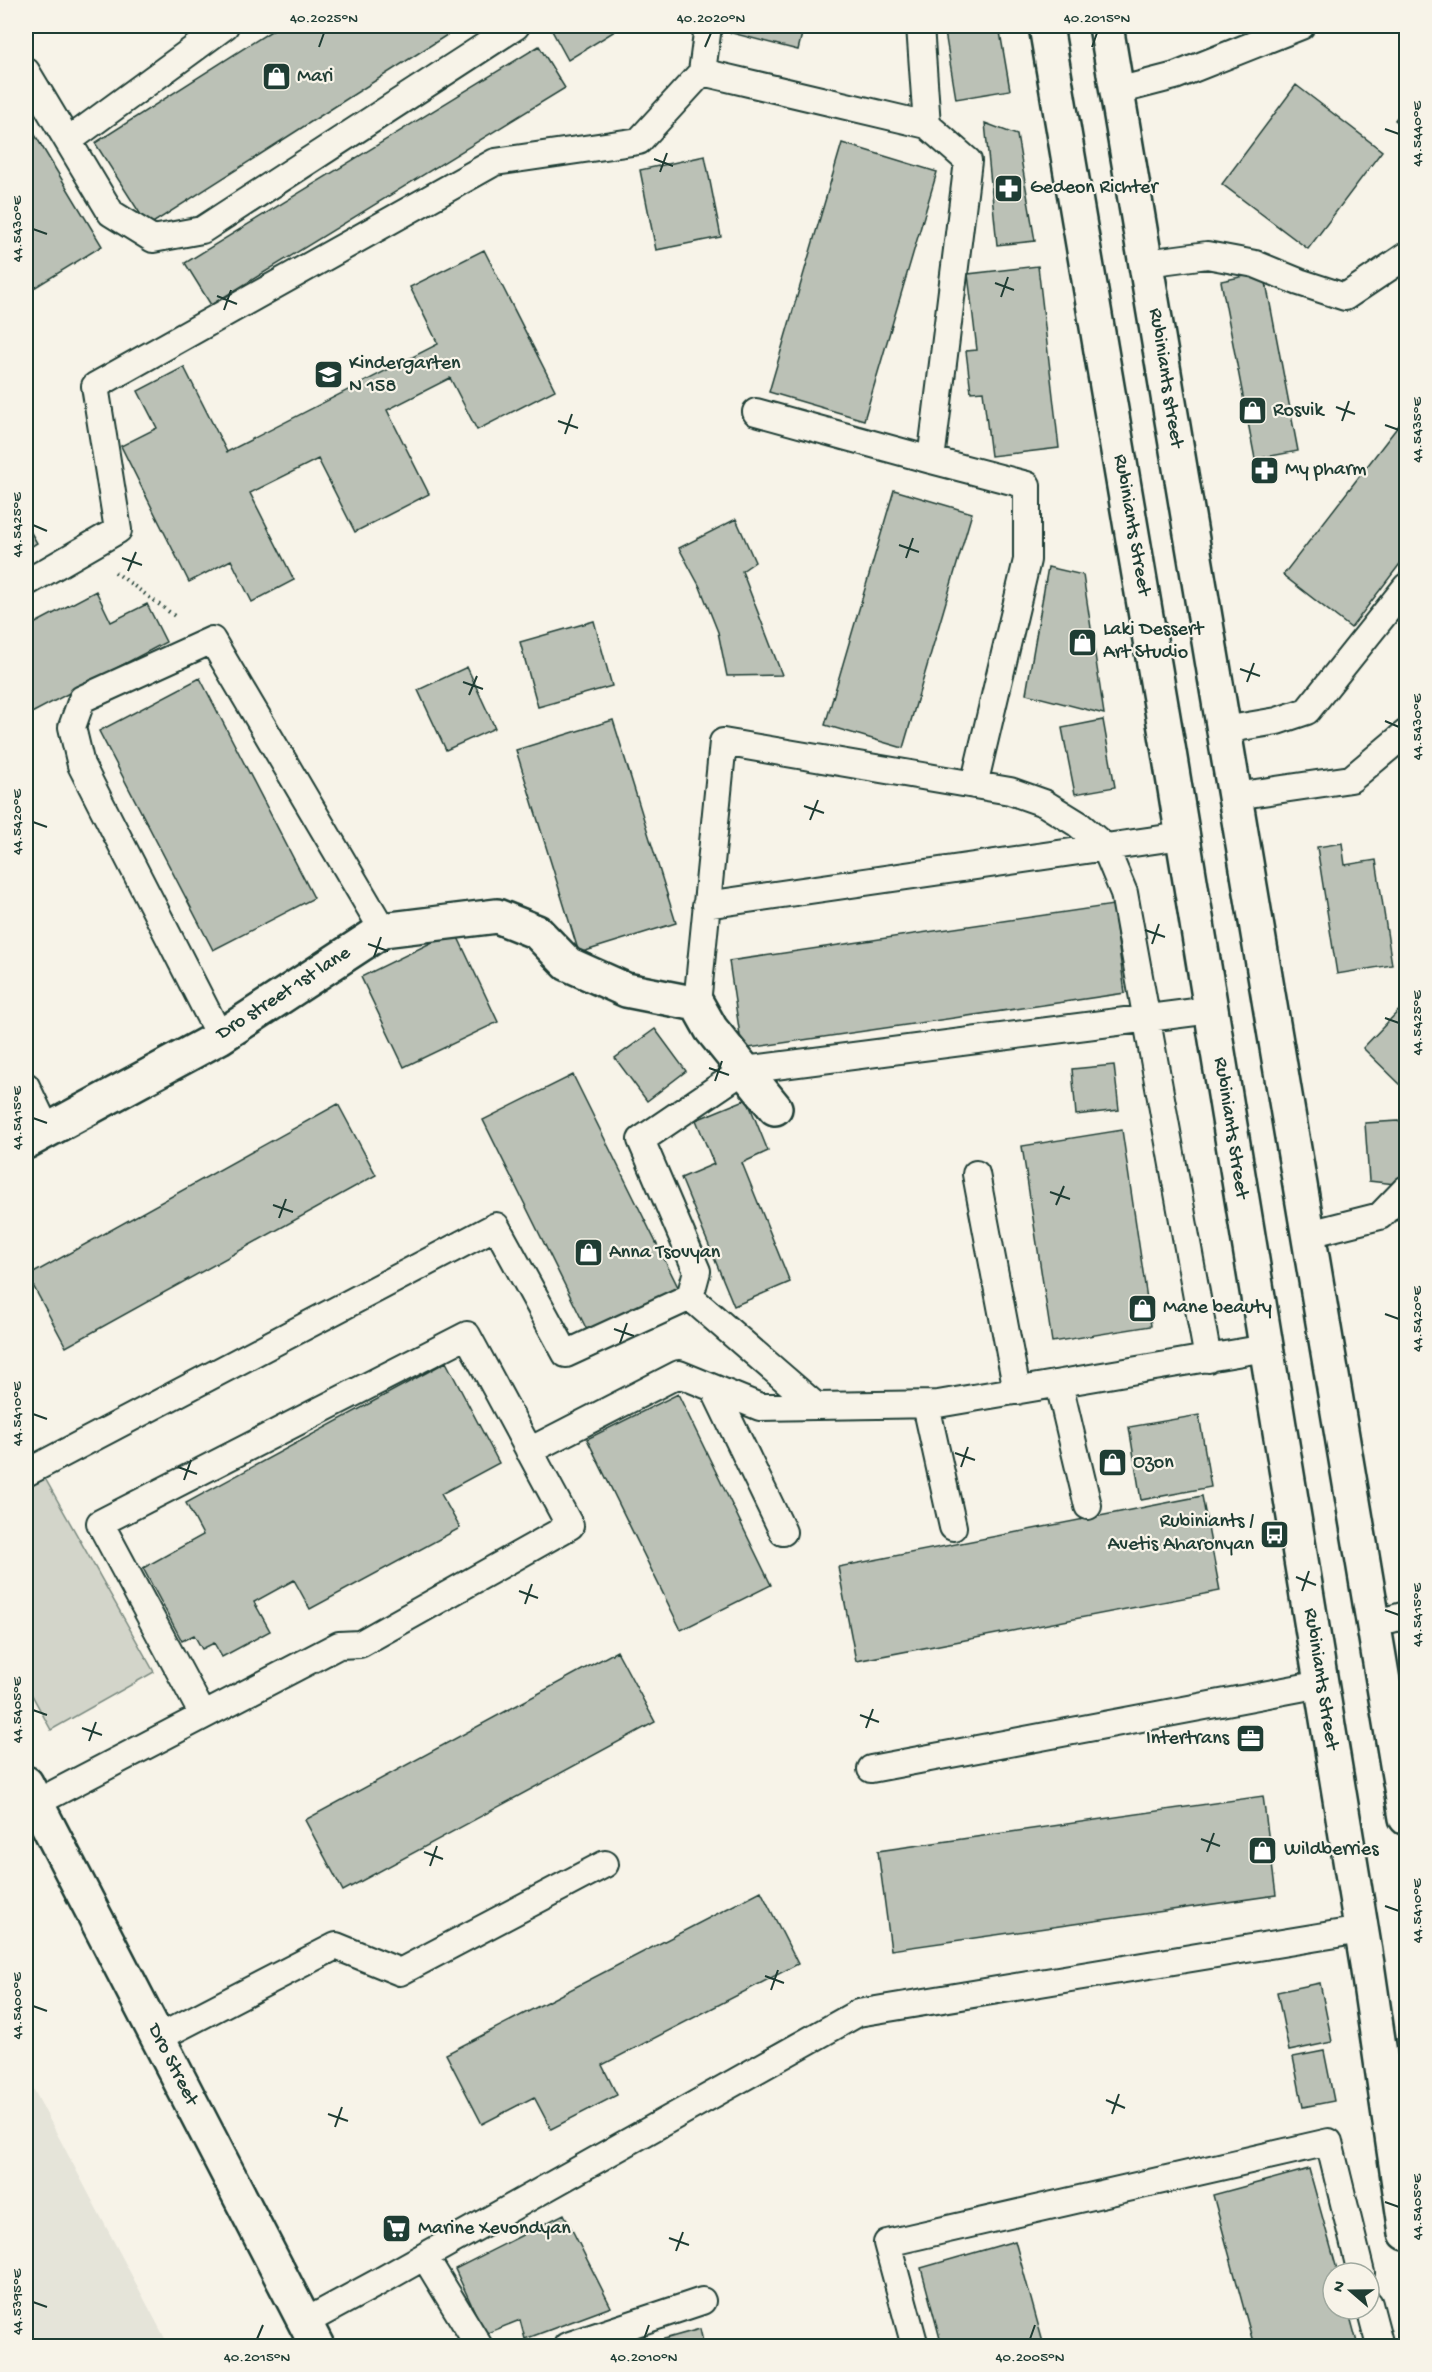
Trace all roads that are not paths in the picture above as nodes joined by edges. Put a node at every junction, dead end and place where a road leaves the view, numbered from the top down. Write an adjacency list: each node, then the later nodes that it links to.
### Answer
1 (225, 26): 12 (lane)
2 (516, 26): 12 (lane)
3 (708, 26): 9 (lane)
4 (920, 26): 11 (lane)
5 (1046, 26): 23 (main road, Rubiniants Street)
6 (1106, 26): 10 (main road, Rubiniants street)
7 (1301, 26): 10 (lane)
8 (26, 71): 12 (lane)
9 (702, 72): 11 (lane); 17 (lane)
10 (1117, 92): 14 (main road, Rubiniants street)
11 (927, 125): 16 (lane)
12 (68, 141)
13 (1407, 256): 14 (lane)
14 (1146, 263): 19 (main road, Rubiniants street)
15 (756, 412): 16 (lane)
16 (931, 460): 21 (lane)
17 (26, 583)
18 (1407, 587): 19 (lane)
19 (1224, 730): 22 (main road)
20 (1407, 733): 22 (lane)
21 (974, 785): 24 (lane); 25 (lane)
22 (1234, 796): 37 (main road)
23 (1182, 836): 24 (lane); 28 (main road, Rubiniants Street)
24 (1105, 847): 25 (lane); 29 (lane)
25 (706, 905): 27 (lane)
26 (383, 930): 27 (main road, Dro street 1st lane); 30 (main road, Dro street 1st lane); 30 (lane)
27 (697, 1004): 31 (main road)
28 (1211, 1010): 29 (lane); 39 (main road, Rubiniants Street)
29 (1148, 1018): 31 (lane); 40 (lane)
30 (220, 1037): 34 (main road, Dro street 1st lane)
31 (744, 1070): 33 (main road); 38 (lane)
32 (26, 1086): 34 (lane)
33 (775, 1108)
34 (36, 1136)
35 (976, 1174): 43 (lane)
36 (1407, 1189): 37 (lane)
37 (1309, 1234): 52 (main road)
38 (690, 1297): 45 (lane); 47 (lane)
39 (1266, 1348): 40 (lane); 53 (main road, Rubiniants Street)
40 (1208, 1359): 41 (lane)
41 (1059, 1384): 43 (lane); 48 (lane)
42 (714, 1389): 45 (lane); 46 (lane); 50 (lane)
43 (1017, 1391): 44 (lane)
44 (926, 1405): 45 (lane); 49 (lane)
45 (816, 1406)
46 (529, 1451): 54 (lane); 54 (lane)
47 (26, 1473)
48 (1088, 1506)
49 (953, 1527)
50 (783, 1532)
51 (1407, 1615): 52 (lane)
52 (1374, 1623): 57 (main road)
53 (1321, 1684): 55 (lane); 59 (main road, Rubiniants Street)
54 (203, 1715): 56 (lane)
55 (871, 1769)
56 (31, 1793): 60 (main road, Dro Street)
57 (1407, 1818)
58 (605, 1864): 60 (lane)
59 (1361, 1930): 61 (main road, Rubiniants Street); 62 (lane)
60 (158, 2038): 66 (main road, Dro Street)
61 (1407, 2233)
62 (425, 2257): 66 (lane); 67 (lane)
63 (1358, 2261): 69 (lane)
64 (702, 2301): 68 (lane)
65 (1373, 2321): 70 (lane)
66 (311, 2334)
67 (479, 2346)
68 (567, 2346)
69 (915, 2346)
70 (1380, 2346)

